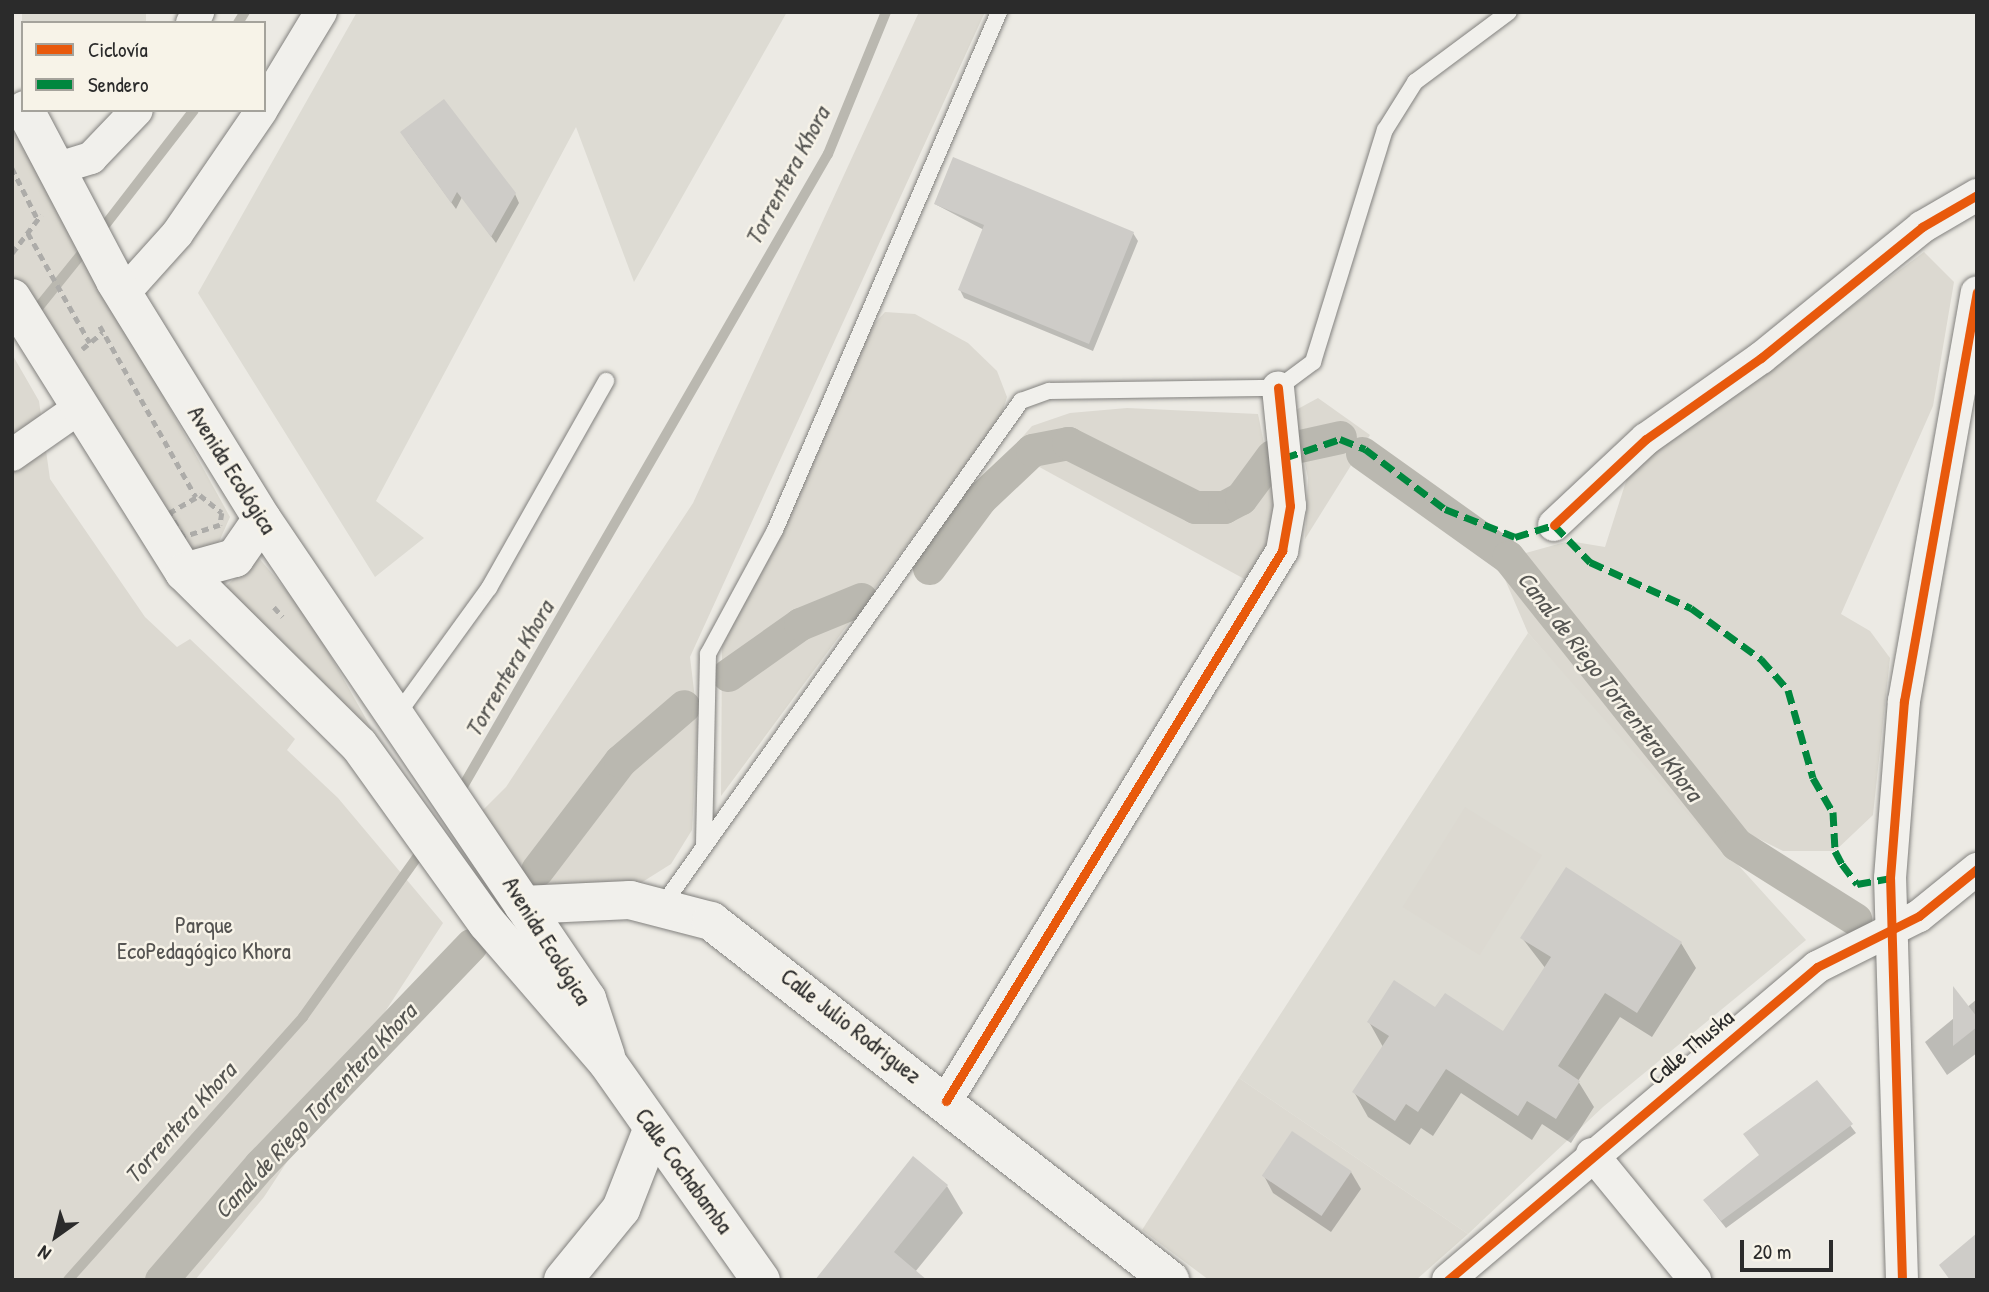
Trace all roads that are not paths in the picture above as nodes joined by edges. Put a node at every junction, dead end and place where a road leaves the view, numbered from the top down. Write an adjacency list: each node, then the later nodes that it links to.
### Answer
1 (321, 12): 6 (street)
2 (999, 12): 23 (lane)
3 (1509, 12): 16 (lane)
4 (12, 86): 5 (main road, Avenida Ecológica)
5 (21, 102)
6 (266, 103)
7 (26, 112): 10 (main road, Avenida Ecológica)
8 (135, 112): 10 (street)
9 (260, 112): 14 (street)
10 (56, 190): 14 (main road, Avenida Ecológica)
11 (1977, 195): 20 (street)
12 (14, 281): 17 (main road, Avenida Ecológica)
13 (1977, 292): 28 (street)
14 (112, 298): 19 (main road, Avenida Ecológica)
15 (606, 381): 22 (lane)
16 (1278, 388): 23 (lane); 30 (street)
17 (79, 408): 18 (street); 21 (main road, Avenida Ecológica)
18 (12, 455)
19 (262, 519): 21 (main road); 22 (main road, Avenida Ecológica)
20 (1554, 525)
21 (184, 572): 25 (main road, Avenida Ecológica)
22 (405, 731): 26 (main road, Avenida Ecológica)
23 (704, 844): 27 (lane)
24 (1977, 869): 28 (street, Calle Thuska)
25 (456, 878): 26 (main road, Calle Julio Rodriguez); 29 (main road, Avenida Ecológica)
26 (523, 905): 27 (main road, Calle Julio Rodriguez); 29 (main road, Avenida Ecológica)
27 (662, 906): 30 (main road, Calle Julio Rodriguez)
28 (1888, 930): 32 (street, Calle Thuska); 38 (street)
29 (607, 1062): 31 (main road, Calle Cochabamba)
30 (946, 1101): 35 (main road, Calle Julio Rodriguez)
31 (652, 1130): 33 (main road); 34 (main road, Calle Cochabamba)
32 (1592, 1154): 36 (street, Calle Thuska); 37 (street)
33 (563, 1280)
34 (761, 1280)
35 (1170, 1280)
36 (1448, 1280)
37 (1695, 1280)
38 (1902, 1280)

